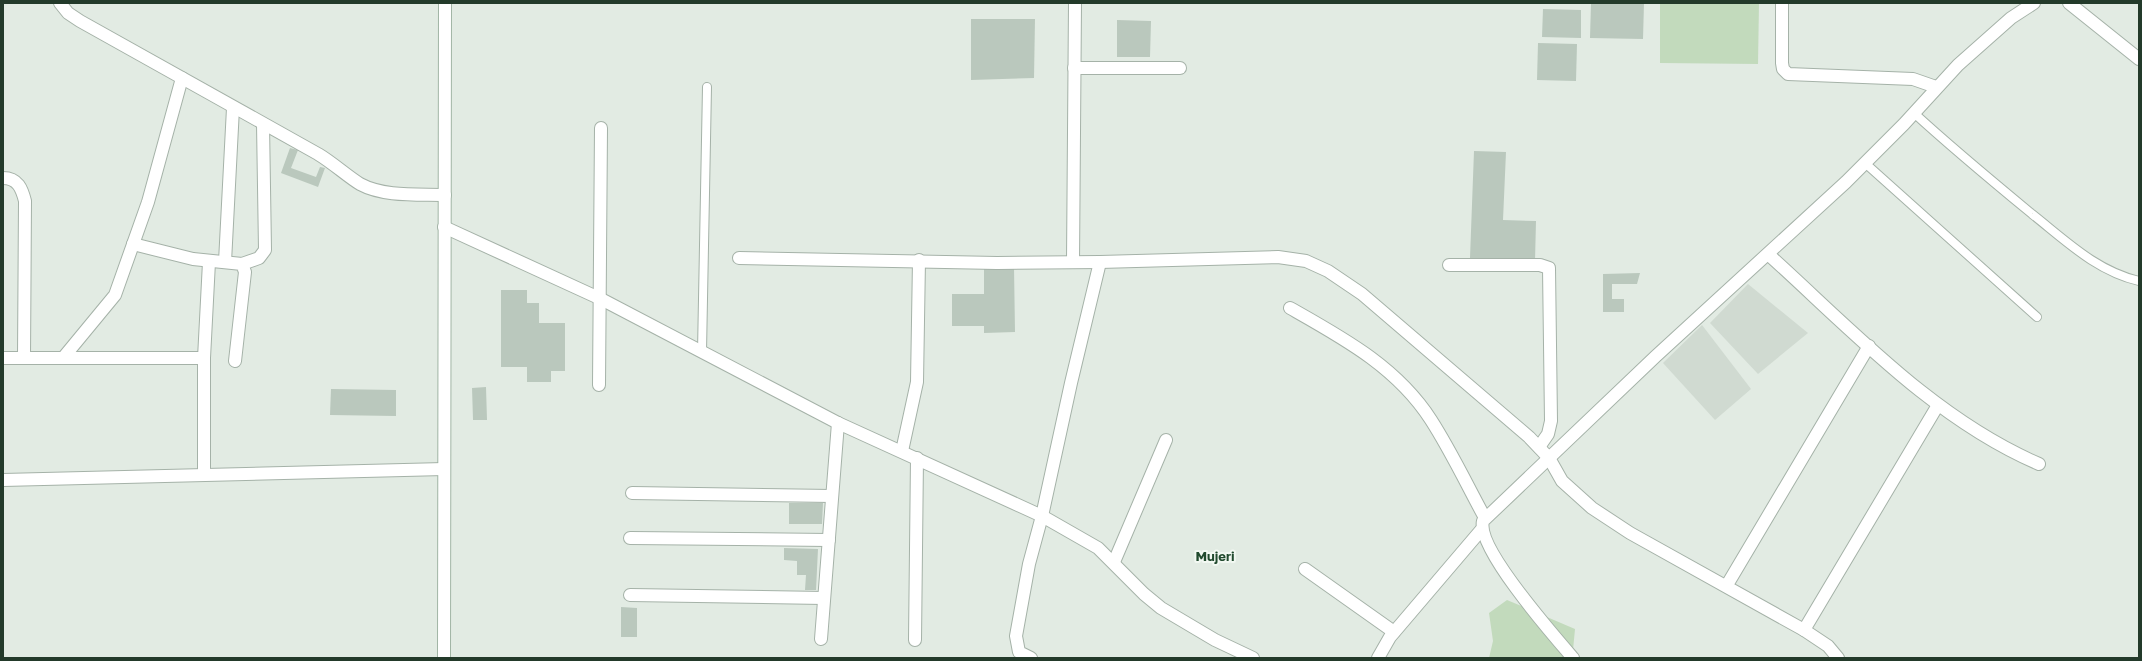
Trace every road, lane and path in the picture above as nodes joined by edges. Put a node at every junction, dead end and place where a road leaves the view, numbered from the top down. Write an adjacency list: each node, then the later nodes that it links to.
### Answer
1 (60, 3): 10 (street)
2 (445, 3): 19 (street)
3 (1074, 3): 8 (street)
4 (1782, 3): 12 (street)
5 (2034, 3): 12 (street)
6 (2069, 3): 7 (street)
7 (2139, 59)
8 (1074, 68): 9 (street); 27 (street)
9 (1180, 68)
10 (182, 78): 13 (street); 21 (street)
11 (707, 87): 36 (lane)
12 (1936, 87): 14 (street)
13 (233, 108): 15 (street); 26 (street)
14 (1914, 113): 17 (street); 31 (lane)
15 (262, 124): 19 (street); 29 (street)
16 (601, 128): 32 (street)
17 (1865, 164): 22 (street); 34 (lane)
18 (3, 178): 38 (street)
19 (445, 195): 20 (street)
20 (444, 227): 32 (street); 51 (street)
21 (133, 244): 25 (street); 39 (street)
22 (1769, 254): 35 (street); 49 (street)
23 (739, 258): 24 (street)
24 (919, 260): 27 (street); 47 (street)
25 (209, 262): 26 (street); 40 (street)
26 (224, 262): 29 (street)
27 (1073, 262): 28 (street)
28 (1100, 262): 46 (street); 56 (street)
29 (242, 264): 41 (street)
30 (1449, 265): 46 (street)
31 (2139, 281)
32 (601, 298): 36 (street); 42 (street)
33 (1290, 308): 57 (street)
34 (2037, 317)
35 (1869, 346): 43 (street); 62 (street)
36 (702, 352): 44 (street)
37 (3, 358): 38 (street)
38 (24, 358): 39 (street)
39 (63, 358): 40 (street)
40 (204, 358): 52 (street)
41 (235, 361)
42 (599, 385)
43 (1938, 405): 50 (street); 65 (street)
44 (838, 423): 47 (street); 55 (street)
45 (1166, 440): 60 (street)
46 (1539, 447): 49 (street)
47 (902, 451): 48 (street)
48 (917, 458): 56 (street); 68 (street)
49 (1548, 458): 57 (street); 62 (street)
50 (2039, 464)
51 (444, 469): 52 (street); 69 (street)
52 (204, 474): 53 (street)
53 (3, 480)
54 (632, 493): 55 (street)
55 (832, 496): 59 (street)
56 (1042, 516): 60 (street); 70 (street)
57 (1484, 523): 66 (street); 73 (street)
58 (630, 538): 59 (street)
59 (829, 540): 64 (street)
60 (1114, 562): 71 (street)
61 (1305, 569): 66 (street)
62 (1727, 586): 65 (street)
63 (630, 595): 64 (street)
64 (824, 598): 67 (street)
65 (1804, 630): 74 (street)
66 (1394, 632): 72 (street)
67 (821, 639)
68 (915, 640)
69 (444, 658)
70 (1031, 658)
71 (1253, 658)
72 (1378, 658)
73 (1573, 658)
74 (1838, 658)

